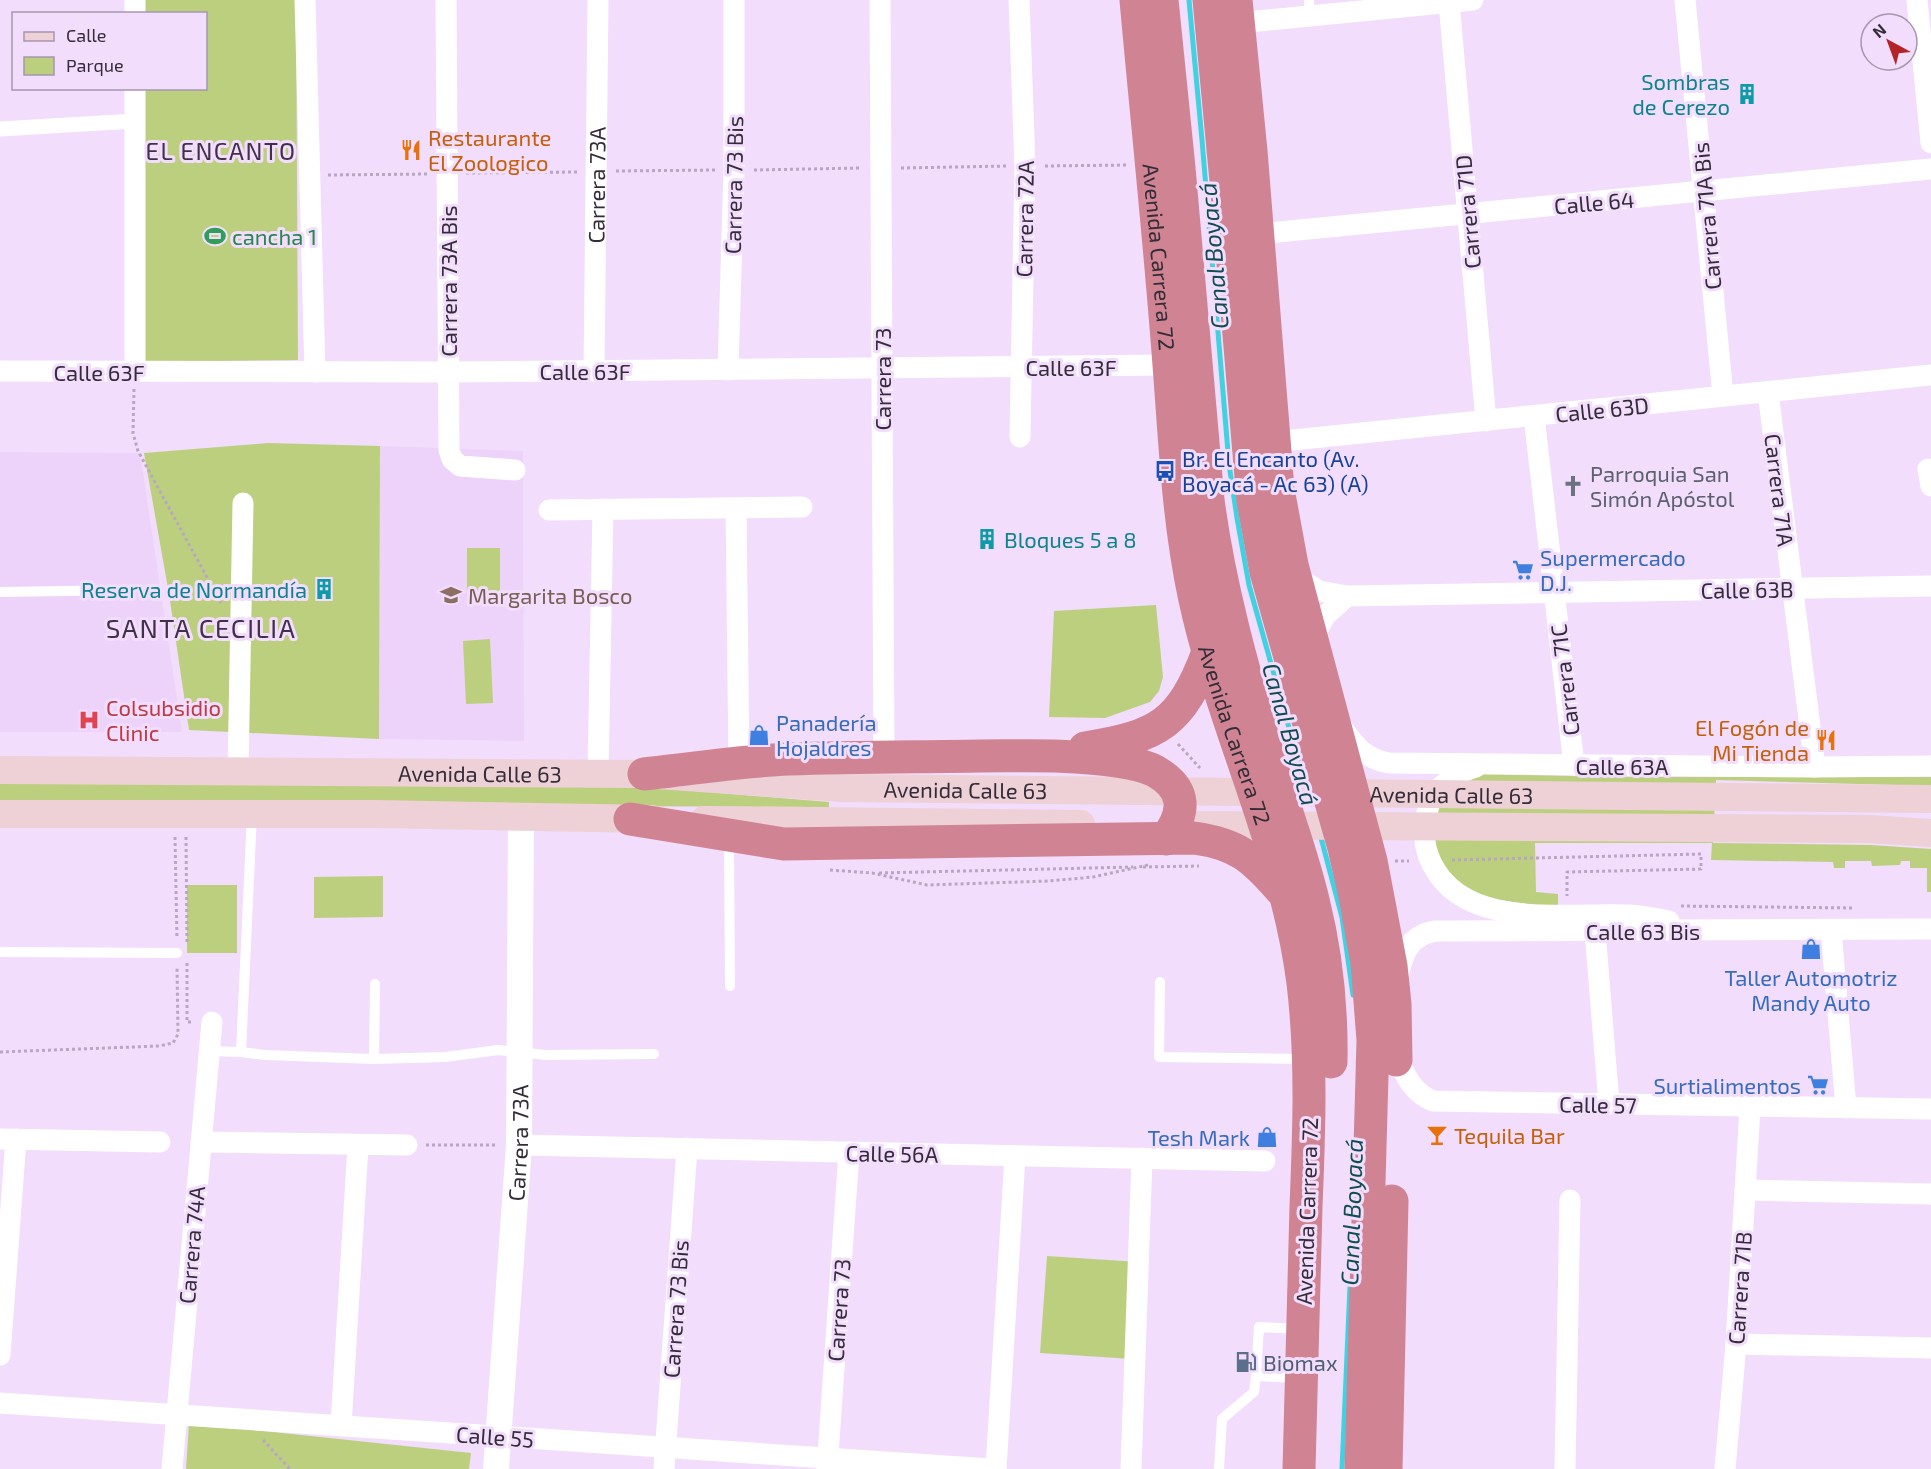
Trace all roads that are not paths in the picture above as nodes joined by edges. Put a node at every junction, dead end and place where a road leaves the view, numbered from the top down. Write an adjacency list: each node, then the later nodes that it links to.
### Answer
1 (305, 0): 32 (street)
2 (446, 0): 33 (street, Carrera 73A Bis)
3 (598, 0): 30 (street, Carrera 73A)
4 (734, 0): 28 (street, Carrera 73 Bis)
5 (880, 0): 27 (street, Carrera 73)
6 (1019, 0): 26 (street, Carrera 72A)
7 (1144, 0): 19 (highway, Avenida Carrera 72); 24 (highway, Avenida Carrera 72)
8 (1209, 0): 78 (highway)
9 (1473, 0): 12 (street)
10 (1685, 0): 21 (street, Carrera 71A Bis)
11 (1917, 0): 18 (street)
12 (1449, 2): 13 (street); 22 (street, Carrera 71D)
13 (1310, 8): 14 (street)
14 (1237, 12): 23 (highway)
15 (135, 90): 16 (street)
16 (135, 121): 17 (street); 31 (street)
17 (0, 129)
18 (1931, 143)
19 (1179, 168): 24 (highway); 116 (highway, Avenida Carrera 72)
20 (1931, 169): 21 (street, Calle 64)
21 (1704, 191): 22 (street, Calle 64); 36 (street, Carrera 71A Bis)
22 (1468, 214): 23 (street, Calle 64); 38 (street, Carrera 71D)
23 (1257, 234): 40 (highway)
24 (1158, 242): 25 (highway, Avenida Carrera 72)
25 (1169, 365): 26 (street, Calle 63F); 55 (highway, Avenida Carrera 72)
26 (1021, 367): 27 (street, Calle 63F); 39 (street, Carrera 72A)
27 (882, 368): 28 (street, Calle 63F); 58 (street, Carrera 73)
28 (729, 370): 30 (street, Calle 63F)
29 (0, 371): 31 (street, Calle 63F)
30 (594, 371): 33 (street, Calle 63F)
31 (135, 372): 32 (street, Calle 63F)
32 (315, 372): 33 (street, Calle 63F)
33 (449, 372): 41 (street, Carrera 73A Bis)
34 (1931, 375): 35 (street, Calle 63D)
35 (1768, 392): 36 (street, Calle 63D); 49 (street, Carrera 71A)
36 (1723, 396): 37 (street, Calle 63D)
37 (1534, 416): 38 (street, Calle 63D); 52 (street, Carrera 71C)
38 (1486, 421): 40 (street, Calle 63D)
39 (1020, 437)
40 (1273, 442): 47 (highway)
41 (515, 470)
42 (243, 503): 65 (street)
43 (802, 507): 44 (street)
44 (736, 508): 45 (street); 59 (street)
45 (603, 509): 46 (street); 66 (street)
46 (549, 510)
47 (1295, 576): 53 (street, Calle 63B); 54 (highway)
48 (1931, 586): 49 (street, Calle 63B)
49 (1792, 588): 52 (street, Calle 63B); 63 (street, Carrera 71A)
50 (128, 590): 51 (lane)
51 (0, 592)
52 (1554, 592): 53 (street, Calle 63B); 61 (street, Carrera 71C)
53 (1347, 596): 54 (street)
54 (1312, 640): 56 (highway)
55 (1208, 652): 57 (highway); 77 (highway, Avenida Carrera 72)
56 (1333, 716): 60 (street, Calle 63A); 76 (highway)
57 (1035, 755): 58 (highway); 75 (highway)
58 (884, 758): 59 (highway)
59 (739, 763): 67 (highway)
60 (1485, 764): 61 (street, Calle 63A); 80 (street)
61 (1574, 765): 63 (street, Calle 63A)
62 (1931, 766): 63 (street, Calle 63A)
63 (1815, 767)
64 (0, 770): 65 (main road, Avenida Calle 63)
65 (238, 772): 66 (main road, Avenida Calle 63)
66 (598, 774): 67 (main road, Avenida Calle 63)
67 (644, 774): 68 (main road, Avenida Calle 63)
68 (1931, 799)
69 (0, 814): 70 (main road, Avenida Calle 63)
70 (252, 814): 71 (main road, Avenida Calle 63); 93 (lane)
71 (521, 817): 72 (main road, Avenida Calle 63); 92 (street, Carrera 73A)
72 (630, 819): 73 (highway)
73 (728, 827): 74 (main road, Avenida Calle 63); 75 (highway); 88 (lane)
74 (1931, 833)
75 (1166, 839): 77 (highway)
76 (1371, 861): 78 (highway); 83 (highway)
77 (1286, 896): 97 (highway, Avenida Carrera 72)
78 (1356, 903): 83 (highway); 119 (highway)
79 (1931, 929): 81 (street, Calle 63 Bis)
80 (1719, 930): 81 (street, Calle 63 Bis); 82 (street, Calle 63 Bis)
81 (1831, 930): 100 (street)
82 (1594, 931): 89 (street, Calle 63 Bis); 98 (street)
83 (1387, 942): 89 (highway)
84 (0, 952): 85 (lane)
85 (177, 953)
86 (1160, 982): 97 (lane)
87 (375, 984): 96 (lane)
88 (730, 986)
89 (1394, 992): 95 (highway)
90 (212, 1022): 91 (street, Carrera 74A)
91 (209, 1051): 93 (lane); 104 (street, Carrera 74A)
92 (519, 1051): 94 (lane); 96 (lane); 105 (street, Carrera 73A)
93 (241, 1052): 96 (lane)
94 (654, 1054)
95 (1396, 1056): 98 (street, Calle 57); 117 (highway)
96 (374, 1059)
97 (1309, 1060): 116 (highway, Avenida Carrera 72)
98 (1609, 1104): 99 (street, Calle 57)
99 (1750, 1107): 100 (street, Calle 57); 113 (street, Carrera 71B)
100 (1846, 1108): 101 (street, Calle 57)
101 (1931, 1109)
102 (8, 1139): 103 (street); 121 (street)
103 (160, 1142)
104 (201, 1142): 106 (street); 125 (street, Carrera 74A)
105 (511, 1144): 108 (street, Calle 56A); 127 (street, Carrera 73A)
106 (358, 1145): 107 (street); 126 (street)
107 (407, 1145)
108 (687, 1148): 109 (street, Calle 56A); 128 (street, Carrera 73 Bis)
109 (849, 1152): 110 (street, Calle 56A); 129 (street, Carrera 73)
110 (1015, 1156): 111 (street, Calle 56A); 134 (street)
111 (1142, 1158): 112 (street, Calle 56A); 135 (street)
112 (1265, 1161)
113 (1745, 1190): 114 (street); 118 (street, Carrera 71B)
114 (1931, 1194)
115 (1570, 1200): 141 (street)
116 (1315, 1278): 122 (highway, Avenida Carrera 72); 122 (highway, Avenida Carrera 72)
117 (1390, 1293): 119 (highway); 140 (highway)
118 (1736, 1344): 120 (street); 142 (street, Carrera 71B)
119 (1364, 1348): 139 (highway)
120 (1931, 1348)
121 (0, 1355)
122 (1307, 1360): 123 (lane); 123 (lane); 137 (highway, Avenida Carrera 72); 138 (highway, Avenida Carrera 72)
123 (1256, 1376): 136 (lane)
124 (0, 1403): 125 (street, Calle 55)
125 (176, 1414): 126 (street, Calle 55); 130 (street, Carrera 74A)
126 (341, 1425): 127 (street, Calle 55)
127 (499, 1436): 128 (street, Calle 55); 131 (street, Carrera 73A)
128 (665, 1447): 129 (street, Calle 55); 132 (street, Carrera 73 Bis)
129 (828, 1464): 133 (street, Calle 55)
130 (172, 1469)
131 (496, 1469)
132 (664, 1469)
133 (991, 1469)
134 (996, 1469)
135 (1131, 1469)
136 (1219, 1469)
137 (1299, 1469)
138 (1319, 1469)
139 (1361, 1469)
140 (1386, 1469)
141 (1565, 1469)
142 (1725, 1469)

